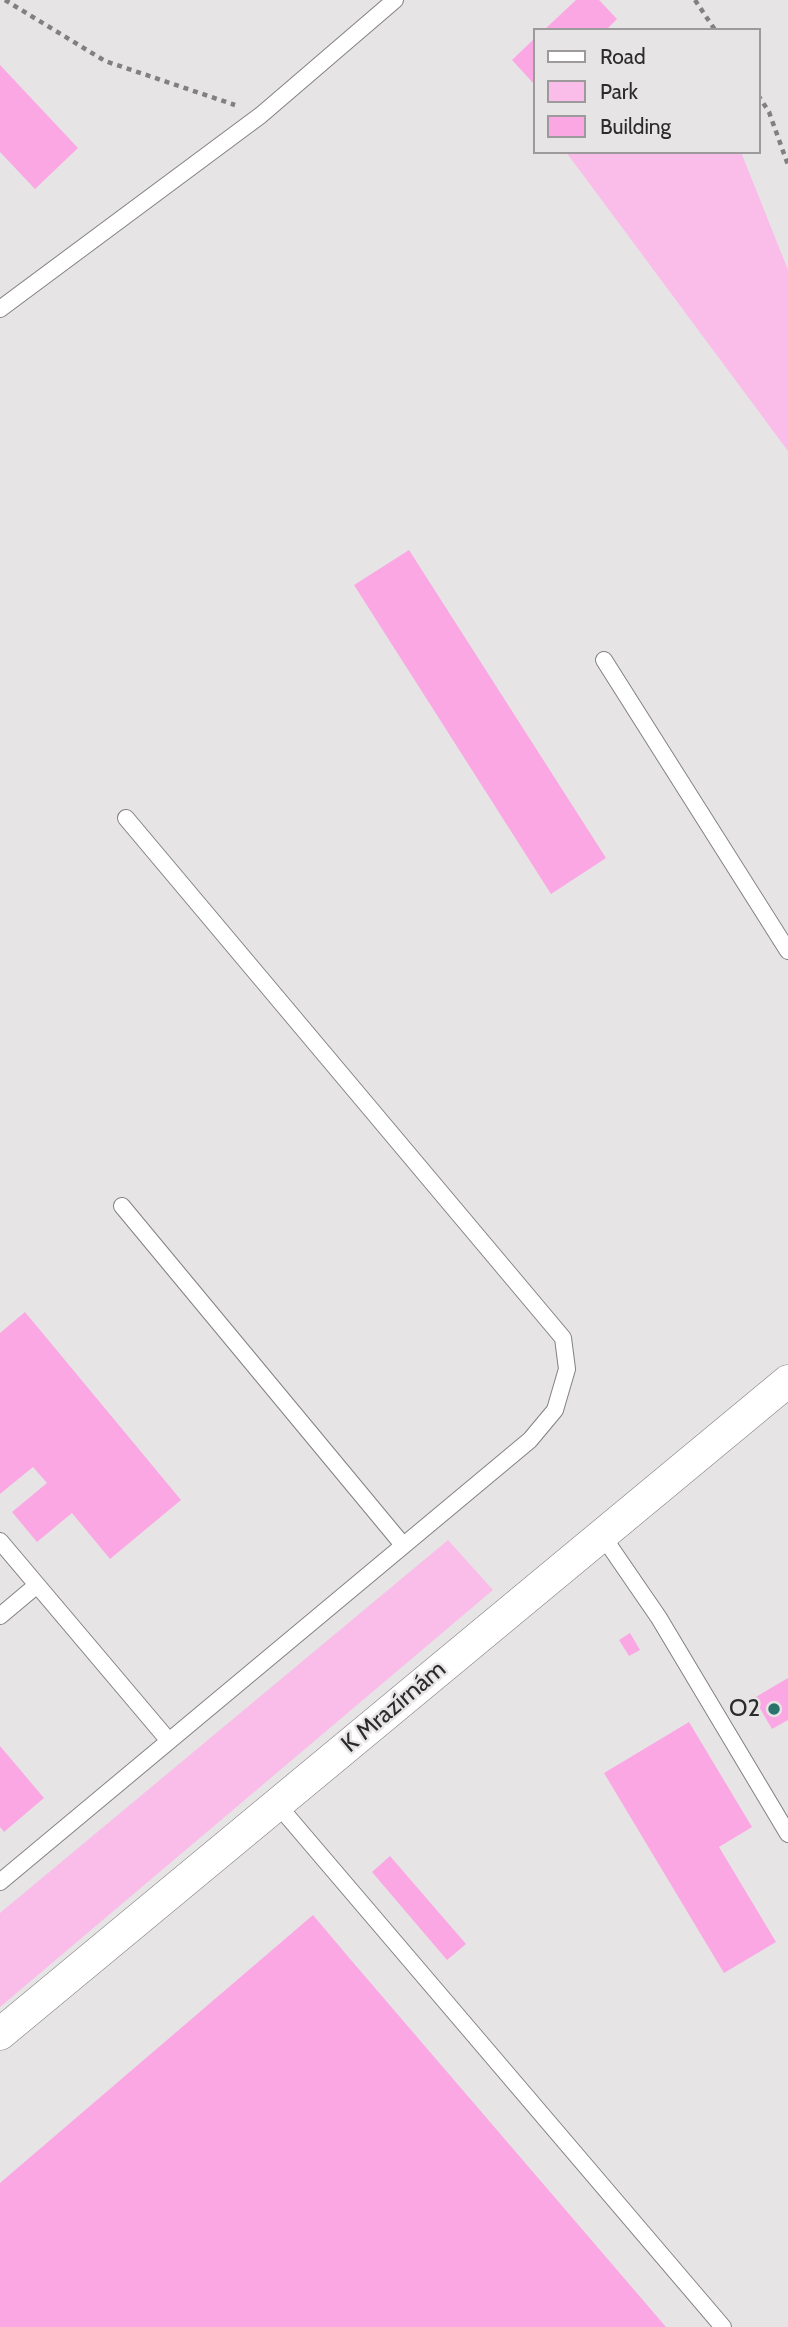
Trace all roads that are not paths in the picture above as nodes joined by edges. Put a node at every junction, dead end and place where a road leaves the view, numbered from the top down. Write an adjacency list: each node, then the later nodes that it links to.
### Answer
1 (395, 0): 2 (lane)
2 (0, 309)
3 (604, 660): 5 (lane)
4 (126, 818): 10 (lane)
5 (788, 951)
6 (122, 1206): 10 (lane)
7 (788, 1381): 8 (street, K Mrazírnám)
8 (602, 1535): 14 (street, K Mrazírnám); 15 (lane)
9 (0, 1541): 11 (lane)
10 (404, 1545): 13 (lane)
11 (37, 1585): 12 (lane); 13 (lane)
12 (0, 1616)
13 (169, 1741): 16 (lane)
14 (277, 1804): 17 (street, K Mrazírnám); 18 (lane)
15 (788, 1834)
16 (0, 1882)
17 (0, 2034)
18 (723, 2327)

